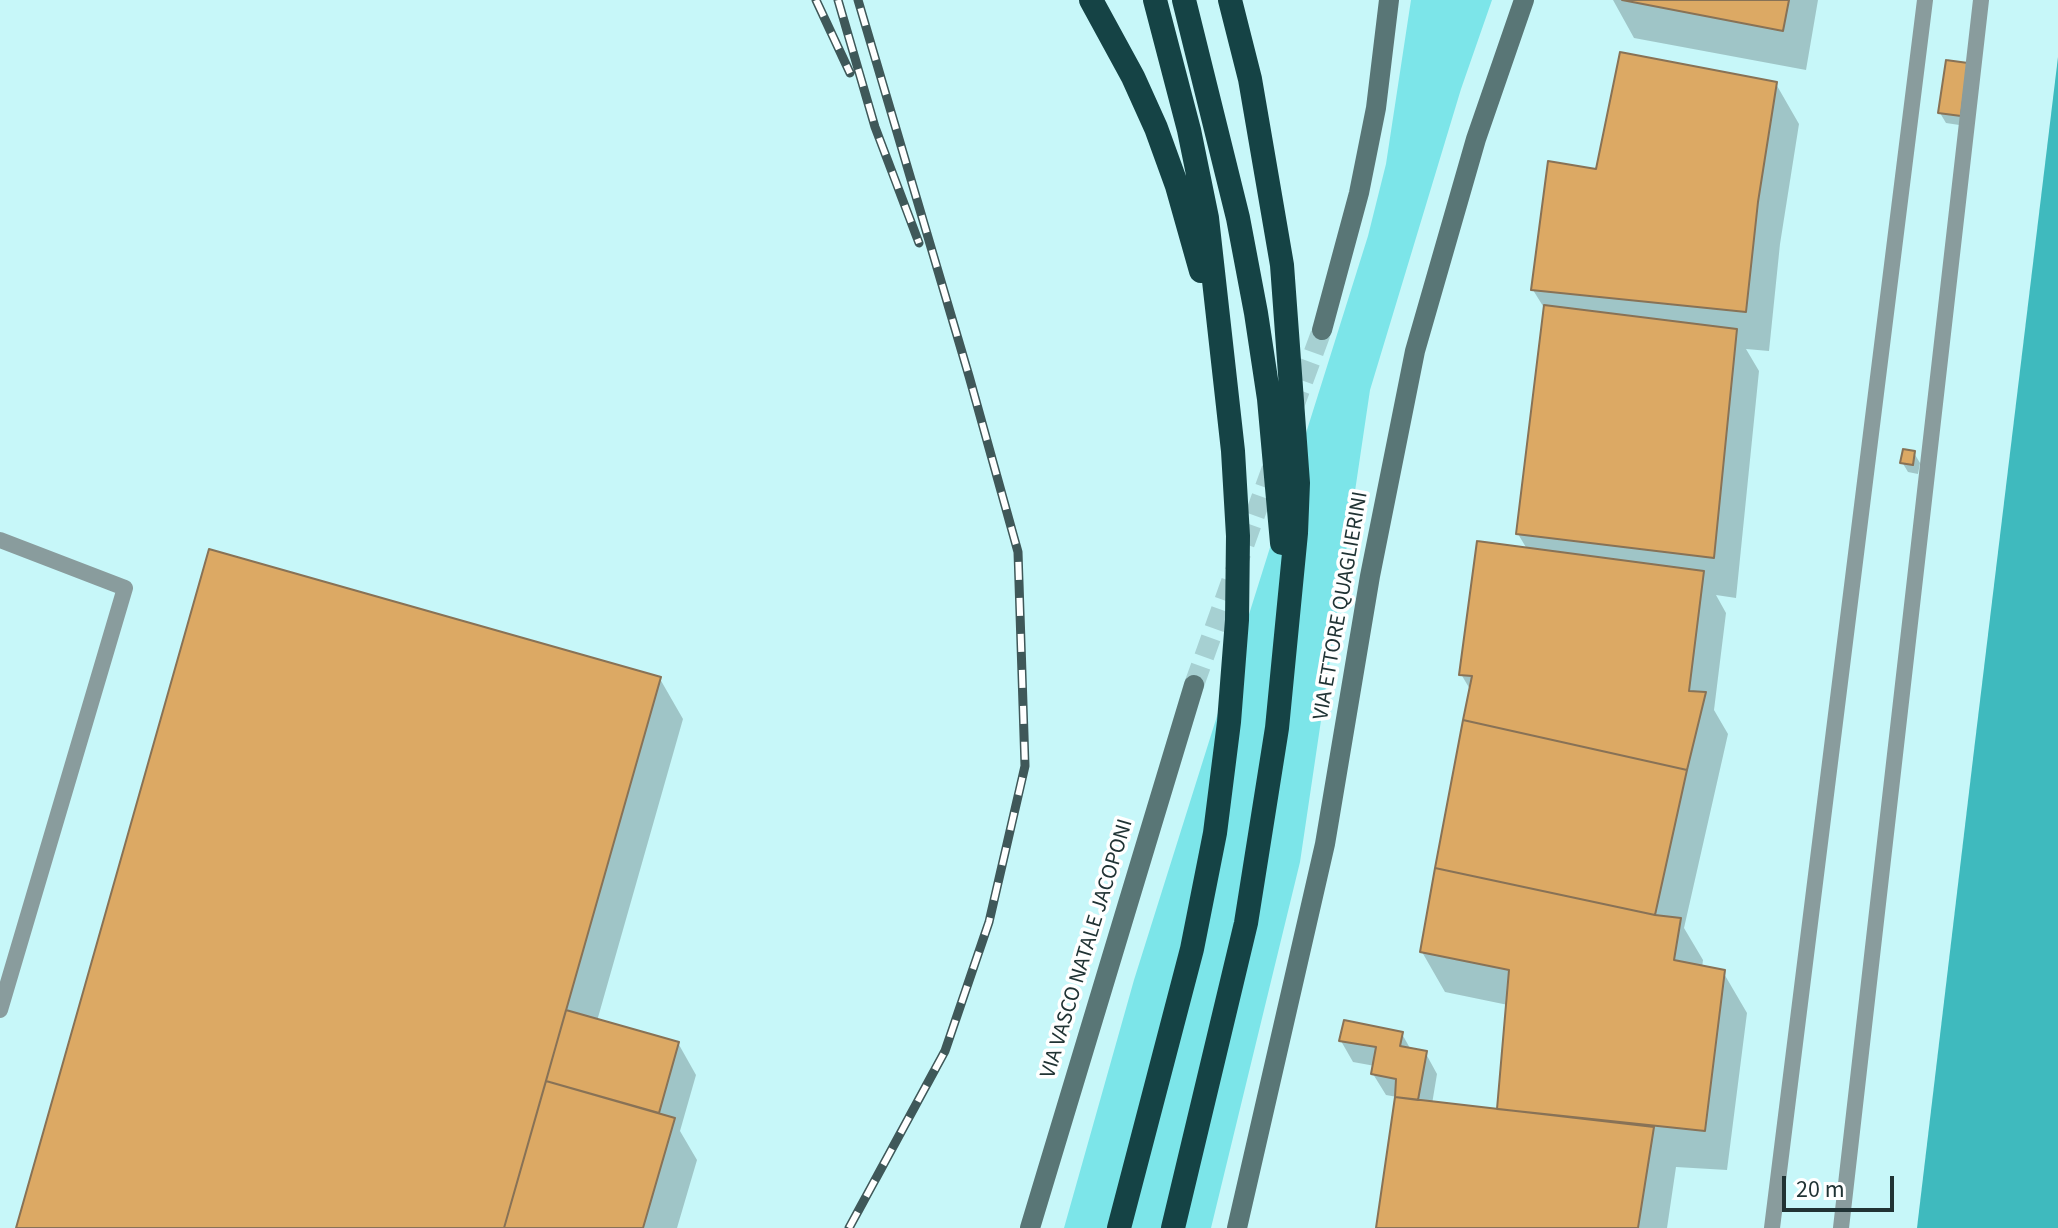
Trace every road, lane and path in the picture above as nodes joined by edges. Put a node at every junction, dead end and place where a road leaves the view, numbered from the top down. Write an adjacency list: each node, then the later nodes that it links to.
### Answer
1 (1091, 0): 10 (highway)
2 (1155, 0): 10 (highway)
3 (1184, 0): 12 (highway)
4 (1230, 0): 12 (highway)
5 (1389, 0): 9 (main road)
6 (1524, 0): 18 (main road, VIA ETTORE QUAGLIERINI)
7 (1925, 0): 19 (lane)
8 (1981, 0): 20 (lane)
9 (1322, 330)
10 (1221, 343): 16 (highway)
11 (0, 540): 14 (lane)
12 (1287, 609): 17 (highway)
13 (1194, 685): 15 (main road, VIA VASCO NATALE JACOPONI)
14 (0, 1010)
15 (1030, 1228)
16 (1119, 1228)
17 (1173, 1228)
18 (1237, 1228)
19 (1772, 1228)
20 (1841, 1228)

